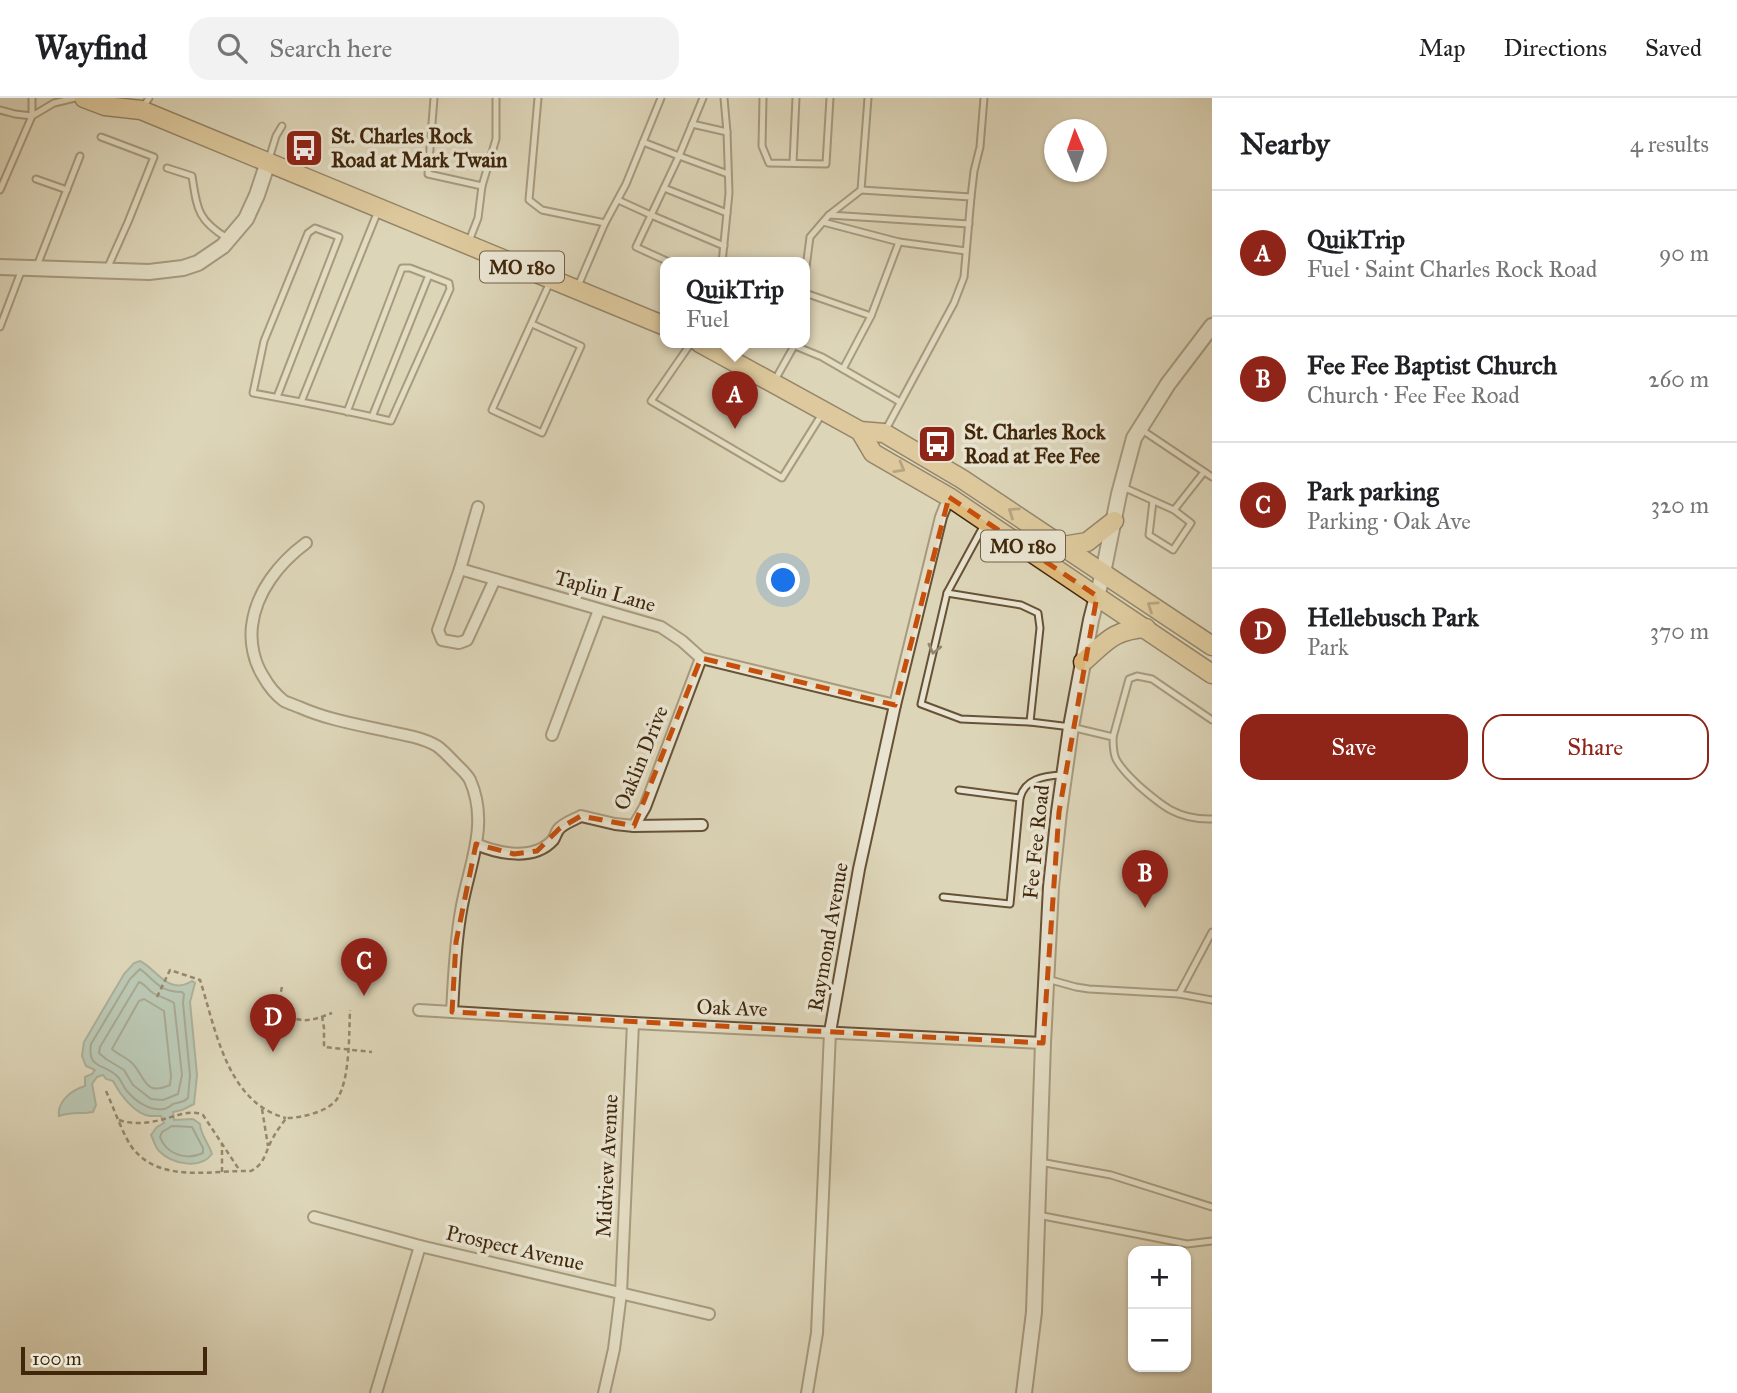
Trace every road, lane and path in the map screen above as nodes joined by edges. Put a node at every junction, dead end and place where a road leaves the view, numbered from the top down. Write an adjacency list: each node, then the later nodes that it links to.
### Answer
1 (32, 98): 18 (lane)
2 (75, 98): 18 (lane)
3 (84, 98): 16 (main road, MO 180)
4 (127, 98): 16 (main road, MO 180)
5 (434, 98): 31 (lane)
6 (496, 98): 31 (lane)
7 (538, 98): 43 (lane)
8 (661, 98): 23 (lane)
9 (703, 98): 19 (lane)
10 (724, 98): 21 (lane)
11 (763, 98): 27 (lane)
12 (796, 98): 27 (lane)
13 (830, 98): 27 (lane)
14 (868, 98): 35 (lane)
15 (984, 98): 36 (lane)
16 (145, 104): 26 (main road, MO 180)
17 (0, 110): 18 (lane)
18 (32, 116): 33 (lane)
19 (692, 124): 21 (lane); 25 (lane)
20 (282, 126): 26 (lane)
21 (727, 132): 29 (lane)
22 (102, 136): 55 (lane)
23 (643, 142): 25 (lane); 37 (lane)
24 (80, 156): 34 (lane)
25 (678, 156): 29 (lane); 32 (lane)
26 (268, 162): 38 (main road, MO 180); 45 (street)
27 (793, 163)
28 (167, 168): 45 (lane)
29 (728, 174): 39 (lane)
30 (36, 179): 34 (lane)
31 (482, 186): 47 (lane)
32 (664, 188): 39 (lane); 40 (lane)
33 (0, 190)
34 (68, 190): 54 (lane)
35 (861, 190): 36 (lane); 41 (lane)
36 (971, 197): 44 (lane)
37 (618, 200): 40 (lane); 43 (lane)
38 (379, 207): 47 (main road, MO 180); 73 (lane)
39 (727, 213): 48 (lane)
40 (651, 215): 48 (lane); 52 (lane)
41 (829, 215): 42 (lane); 44 (lane)
42 (823, 222): 46 (lane); 51 (lane)
43 (605, 223): 58 (lane)
44 (969, 224): 49 (lane)
45 (229, 239): 55 (street)
46 (899, 242): 49 (lane); 60 (lane)
47 (468, 245): 57 (main road, MO 180)
48 (724, 246): 50 (lane)
49 (966, 251): 74 (lane)
50 (723, 257)
51 (807, 257)
52 (660, 258)
53 (0, 267): 54 (street)
54 (29, 269): 55 (street); 64 (lane)
55 (106, 272)
56 (429, 275): 76 (lane); 77 (lane); 77 (lane)
57 (552, 279): 58 (main road, MO 180); 61 (lane)
58 (577, 289): 62 (main road, MO 180)
59 (810, 295): 60 (lane)
60 (871, 316): 70 (lane)
61 (532, 324): 61 (lane)
62 (660, 324)
63 (1212, 326): 65 (street, Fee Fee Road)
64 (0, 327)
65 (1206, 344): 78 (street, Fee Fee Road)
66 (688, 348): 75 (lane)
67 (709, 348): 71 (main road, MO 180)
68 (793, 348): 71 (lane)
69 (802, 348): 70 (lane)
70 (843, 369): 74 (lane)
71 (774, 383): 75 (main road, MO 180)
72 (277, 397): 72 (lane); 73 (lane)
73 (301, 402): 76 (lane)
74 (900, 402): 80 (lane)
75 (824, 411): 79 (main road, MO 180)
76 (347, 412): 77 (lane)
77 (372, 417)
78 (1140, 428): 81 (lane); 83 (street, Fee Fee Road)
79 (860, 431): 80 (main road, MO 180); 84 (main road, MO 180, one-way to 84)
80 (884, 433): 91 (main road, MO 180, one-way to 80)
81 (1204, 472): 82 (lane); 87 (lane)
82 (1212, 477)
83 (1121, 486): 85 (lane); 88 (street, Fee Fee Road)
84 (949, 497): 89 (main road, MO 180); 103 (street, Raymond Avenue)
85 (1153, 501): 87 (lane); 87 (lane)
86 (478, 507): 92 (street)
87 (1174, 510)
88 (1114, 521): 91 (main road); 93 (street, Fee Fee Road)
89 (986, 522): 95 (lane); 96 (main road, MO 180)
90 (306, 543): 115 (street)
91 (1063, 545): 93 (main road, MO 180)
92 (460, 569): 94 (street, Taplin Lane); 94 (street)
93 (1103, 573): 96 (street, Fee Fee Road); 99 (main road, MO 180, one-way to 93)
94 (495, 579): 97 (street, Taplin Lane)
95 (947, 593): 105 (lane); 105 (lane, one-way to 105)
96 (1097, 596): 98 (main road, MO 180); 101 (street, Fee Fee Road)
97 (599, 610): 100 (street, Taplin Lane); 107 (street)
98 (1146, 628): 101 (main road); 102 (main road, MO 180)
99 (1212, 646)
100 (701, 658): 103 (street, Taplin Lane); 114 (street, Oaklin Drive)
101 (1083, 662): 106 (street, Fee Fee Road)
102 (1212, 674)
103 (895, 705): 129 (street, Raymond Avenue)
104 (1212, 720): 108 (lane)
105 (1030, 722): 106 (lane)
106 (1071, 727): 108 (lane); 109 (street, Fee Fee Road)
107 (552, 735)
108 (1113, 737): 112 (lane)
109 (1064, 775): 111 (lane); 118 (street, Fee Fee Road)
110 (959, 790): 111 (lane)
111 (1020, 798): 116 (lane)
112 (1212, 818)
113 (702, 825): 114 (street)
114 (634, 826): 115 (street, Oaklin Drive)
115 (476, 844): 125 (street)
116 (943, 897)
117 (1212, 932): 120 (lane)
118 (1046, 978): 120 (lane); 130 (street, Fee Fee Road)
119 (282, 987): 127 (path)
120 (1179, 994): 122 (lane)
121 (157, 997): 134 (path)
122 (1212, 1000)
123 (350, 1010): 131 (path)
124 (419, 1010): 125 (street, Oak Ave)
125 (452, 1012): 128 (street, Oak Ave)
126 (332, 1013): 127 (path)
127 (322, 1016): 131 (path)
128 (633, 1023): 129 (street, Oak Ave); 147 (street, Midview Avenue)
129 (830, 1032): 130 (street, Oak Ave); 151 (street, Raymond Avenue)
130 (1043, 1043): 139 (street, Fee Fee Road)
131 (348, 1050): 132 (path); 135 (path)
132 (372, 1052)
133 (106, 1091): 136 (path)
134 (262, 1109): 135 (path); 138 (path)
135 (286, 1118): 138 (path)
136 (119, 1120): 137 (path); 141 (path)
137 (222, 1144): 140 (path); 141 (path)
138 (269, 1150): 140 (path)
139 (1040, 1162): 142 (lane); 143 (street, Fee Fee Road)
140 (240, 1171): 141 (path)
141 (222, 1172)
142 (1212, 1206)
143 (1038, 1215): 145 (lane); 152 (street, Fee Fee Road)
144 (314, 1217): 146 (street, Prospect Avenue)
145 (1212, 1241)
146 (420, 1246): 147 (street, Prospect Avenue); 149 (street)
147 (621, 1293): 148 (street, Prospect Avenue); 150 (street, Midview Avenue)
148 (709, 1314)
149 (376, 1393)
150 (604, 1393)
151 (807, 1393)
152 (1024, 1393)

